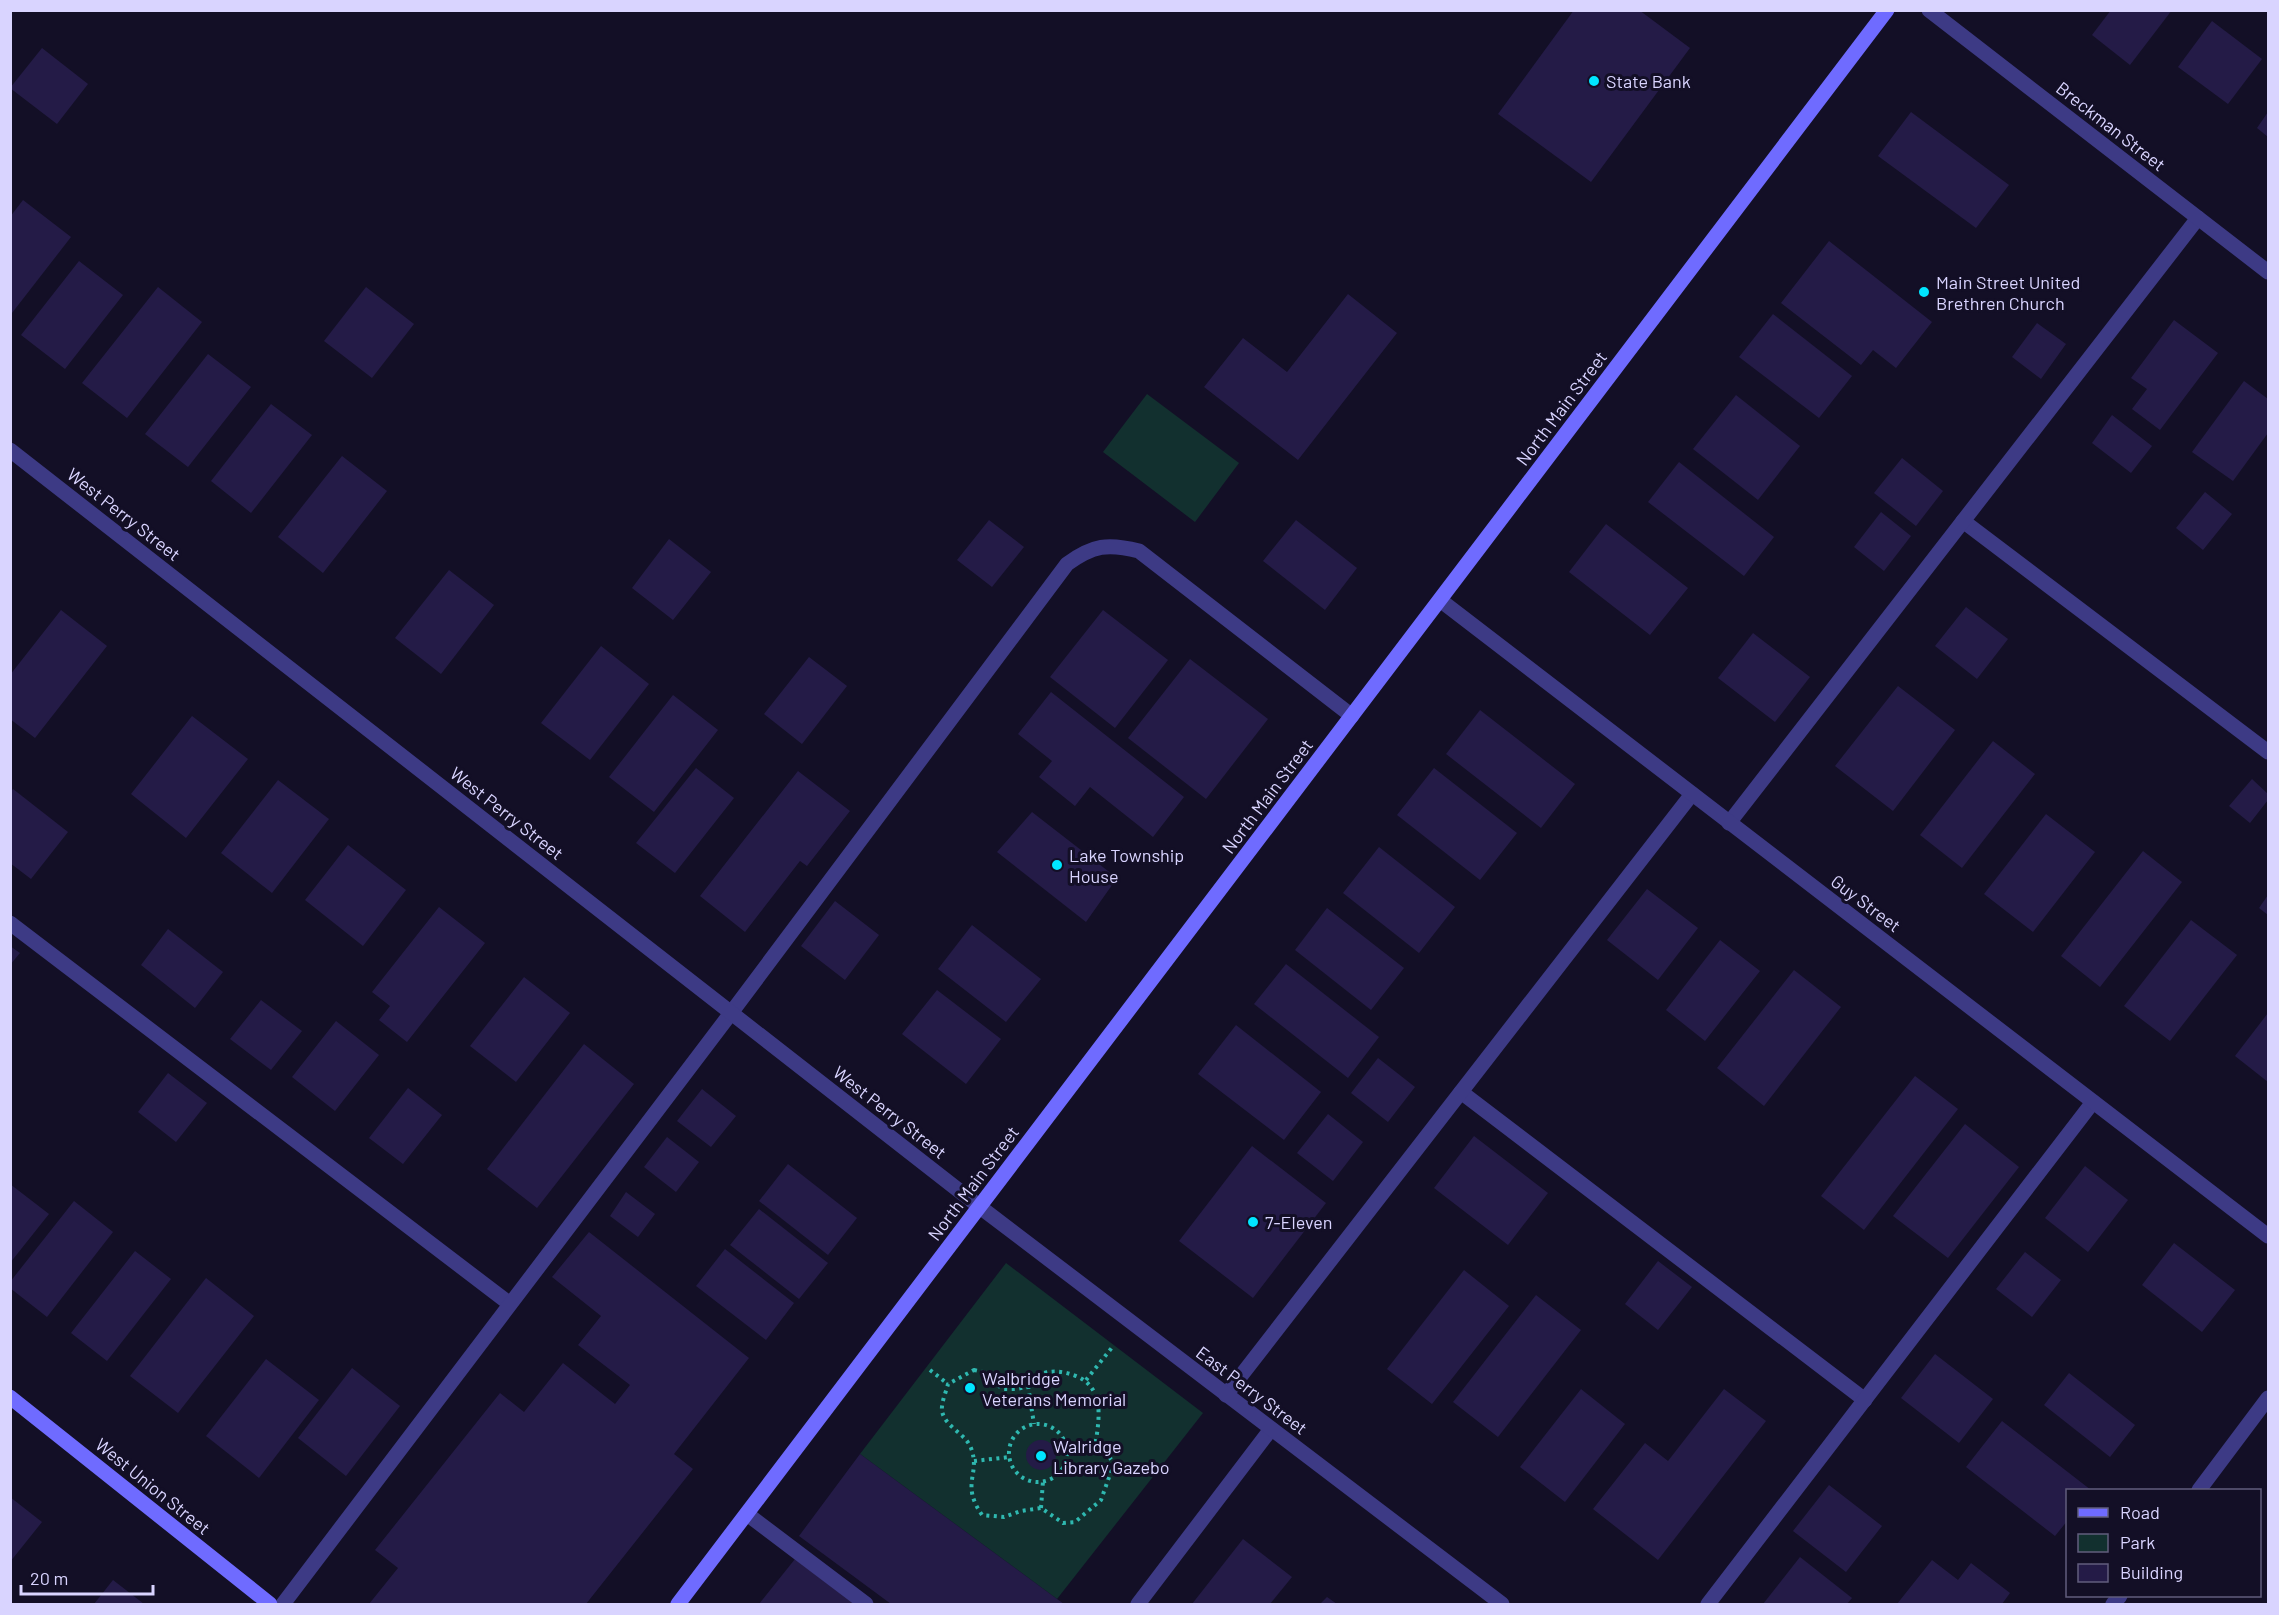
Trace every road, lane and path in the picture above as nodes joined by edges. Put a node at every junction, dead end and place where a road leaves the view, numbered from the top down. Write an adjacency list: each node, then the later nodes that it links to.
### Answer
1 (1887, 10): 7 (street, North Main Street)
2 (1929, 10): 3 (street, Breckman Street)
3 (2198, 218): 4 (street, Breckman Street); 6 (street)
4 (2268, 272)
5 (10, 450): 13 (street, West Perry Street)
6 (1964, 521): 9 (street); 11 (street)
7 (1440, 600): 8 (street, North Main Street); 10 (street, Guy Street)
8 (1352, 716): 13 (street); 16 (street, North Main Street)
9 (2268, 752)
10 (1692, 794): 11 (street, Guy Street); 14 (street)
11 (1729, 823): 15 (street, Guy Street)
12 (10, 923): 18 (street)
13 (731, 1013): 16 (street, West Perry Street); 18 (street)
14 (1461, 1092): 24 (street); 27 (street)
15 (2094, 1102): 17 (street, Guy Street); 27 (street)
16 (980, 1207): 24 (street, East Perry Street); 37 (street, North Main Street)
17 (2268, 1236)
18 (510, 1304): 39 (street)
19 (1114, 1345): 21 (path)
20 (930, 1370): 22 (path)
21 (1086, 1380): 23 (path); 30 (path)
22 (948, 1384): 23 (path); 33 (path)
23 (1028, 1386): 28 (path)
24 (1227, 1395): 29 (street, East Perry Street)
25 (10, 1397): 38 (street, West Union Street)
26 (2268, 1398): 35 (street)
27 (1865, 1400): 44 (street)
28 (1034, 1424): 31 (path); 32 (path)
29 (1271, 1429): 42 (street); 43 (street, East Perry Street)
30 (1099, 1444): 31 (path); 36 (path)
31 (1068, 1449): 34 (path)
32 (1010, 1457): 33 (path); 34 (path)
33 (974, 1461): 36 (path)
34 (1043, 1481): 36 (path)
35 (2200, 1489)
36 (1041, 1508)
37 (747, 1514): 40 (street, North Main Street); 41 (street)
38 (270, 1605)
39 (283, 1605)
40 (678, 1605)
41 (866, 1605)
42 (1138, 1605)
43 (1502, 1605)
44 (1708, 1605)

